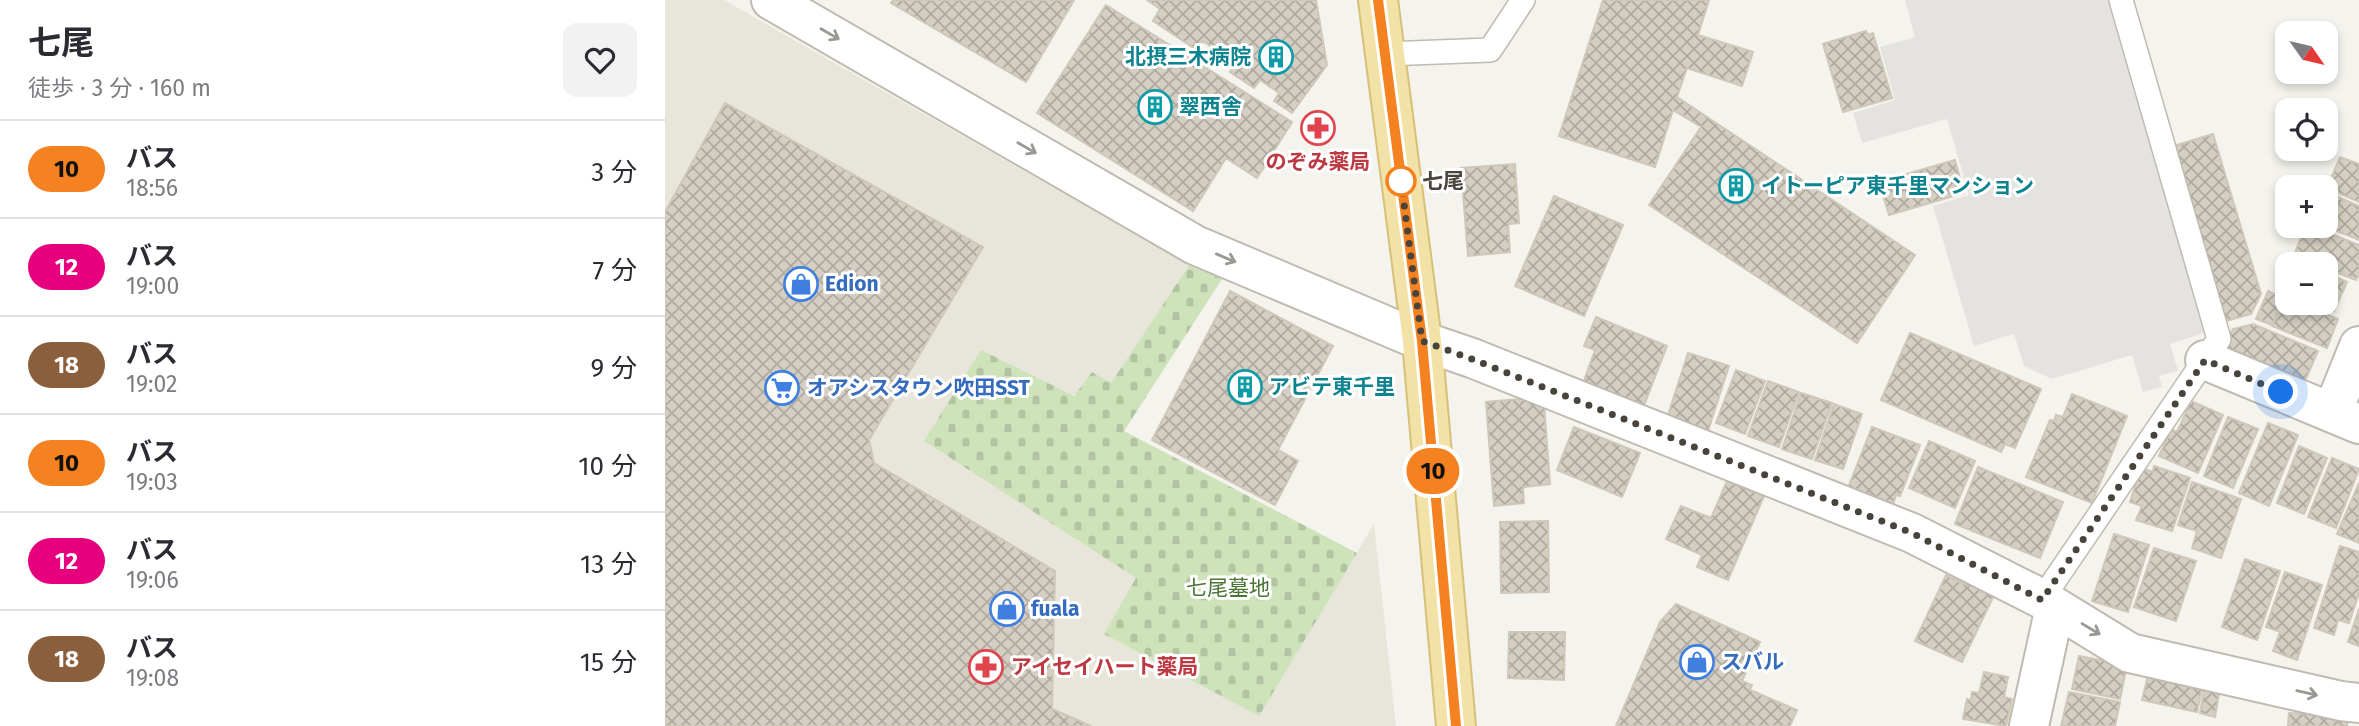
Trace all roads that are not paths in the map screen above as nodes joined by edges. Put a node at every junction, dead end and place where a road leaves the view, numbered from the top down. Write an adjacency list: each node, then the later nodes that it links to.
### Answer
1 (771, 0): 6 (street, one-way to 6)
2 (1378, 0): 5 (main road)
3 (1523, 0): 5 (lane)
4 (2121, 0): 8 (lane)
5 (1385, 54): 6 (main road)
6 (1422, 341): 10 (street); 12 (main road)
7 (2359, 346): 9 (street)
8 (2205, 360): 9 (street); 10 (lane)
9 (2345, 418)
10 (2049, 603): 11 (street, one-way to 11); 13 (street)
11 (2359, 703)
12 (1456, 726)
13 (2029, 726)

